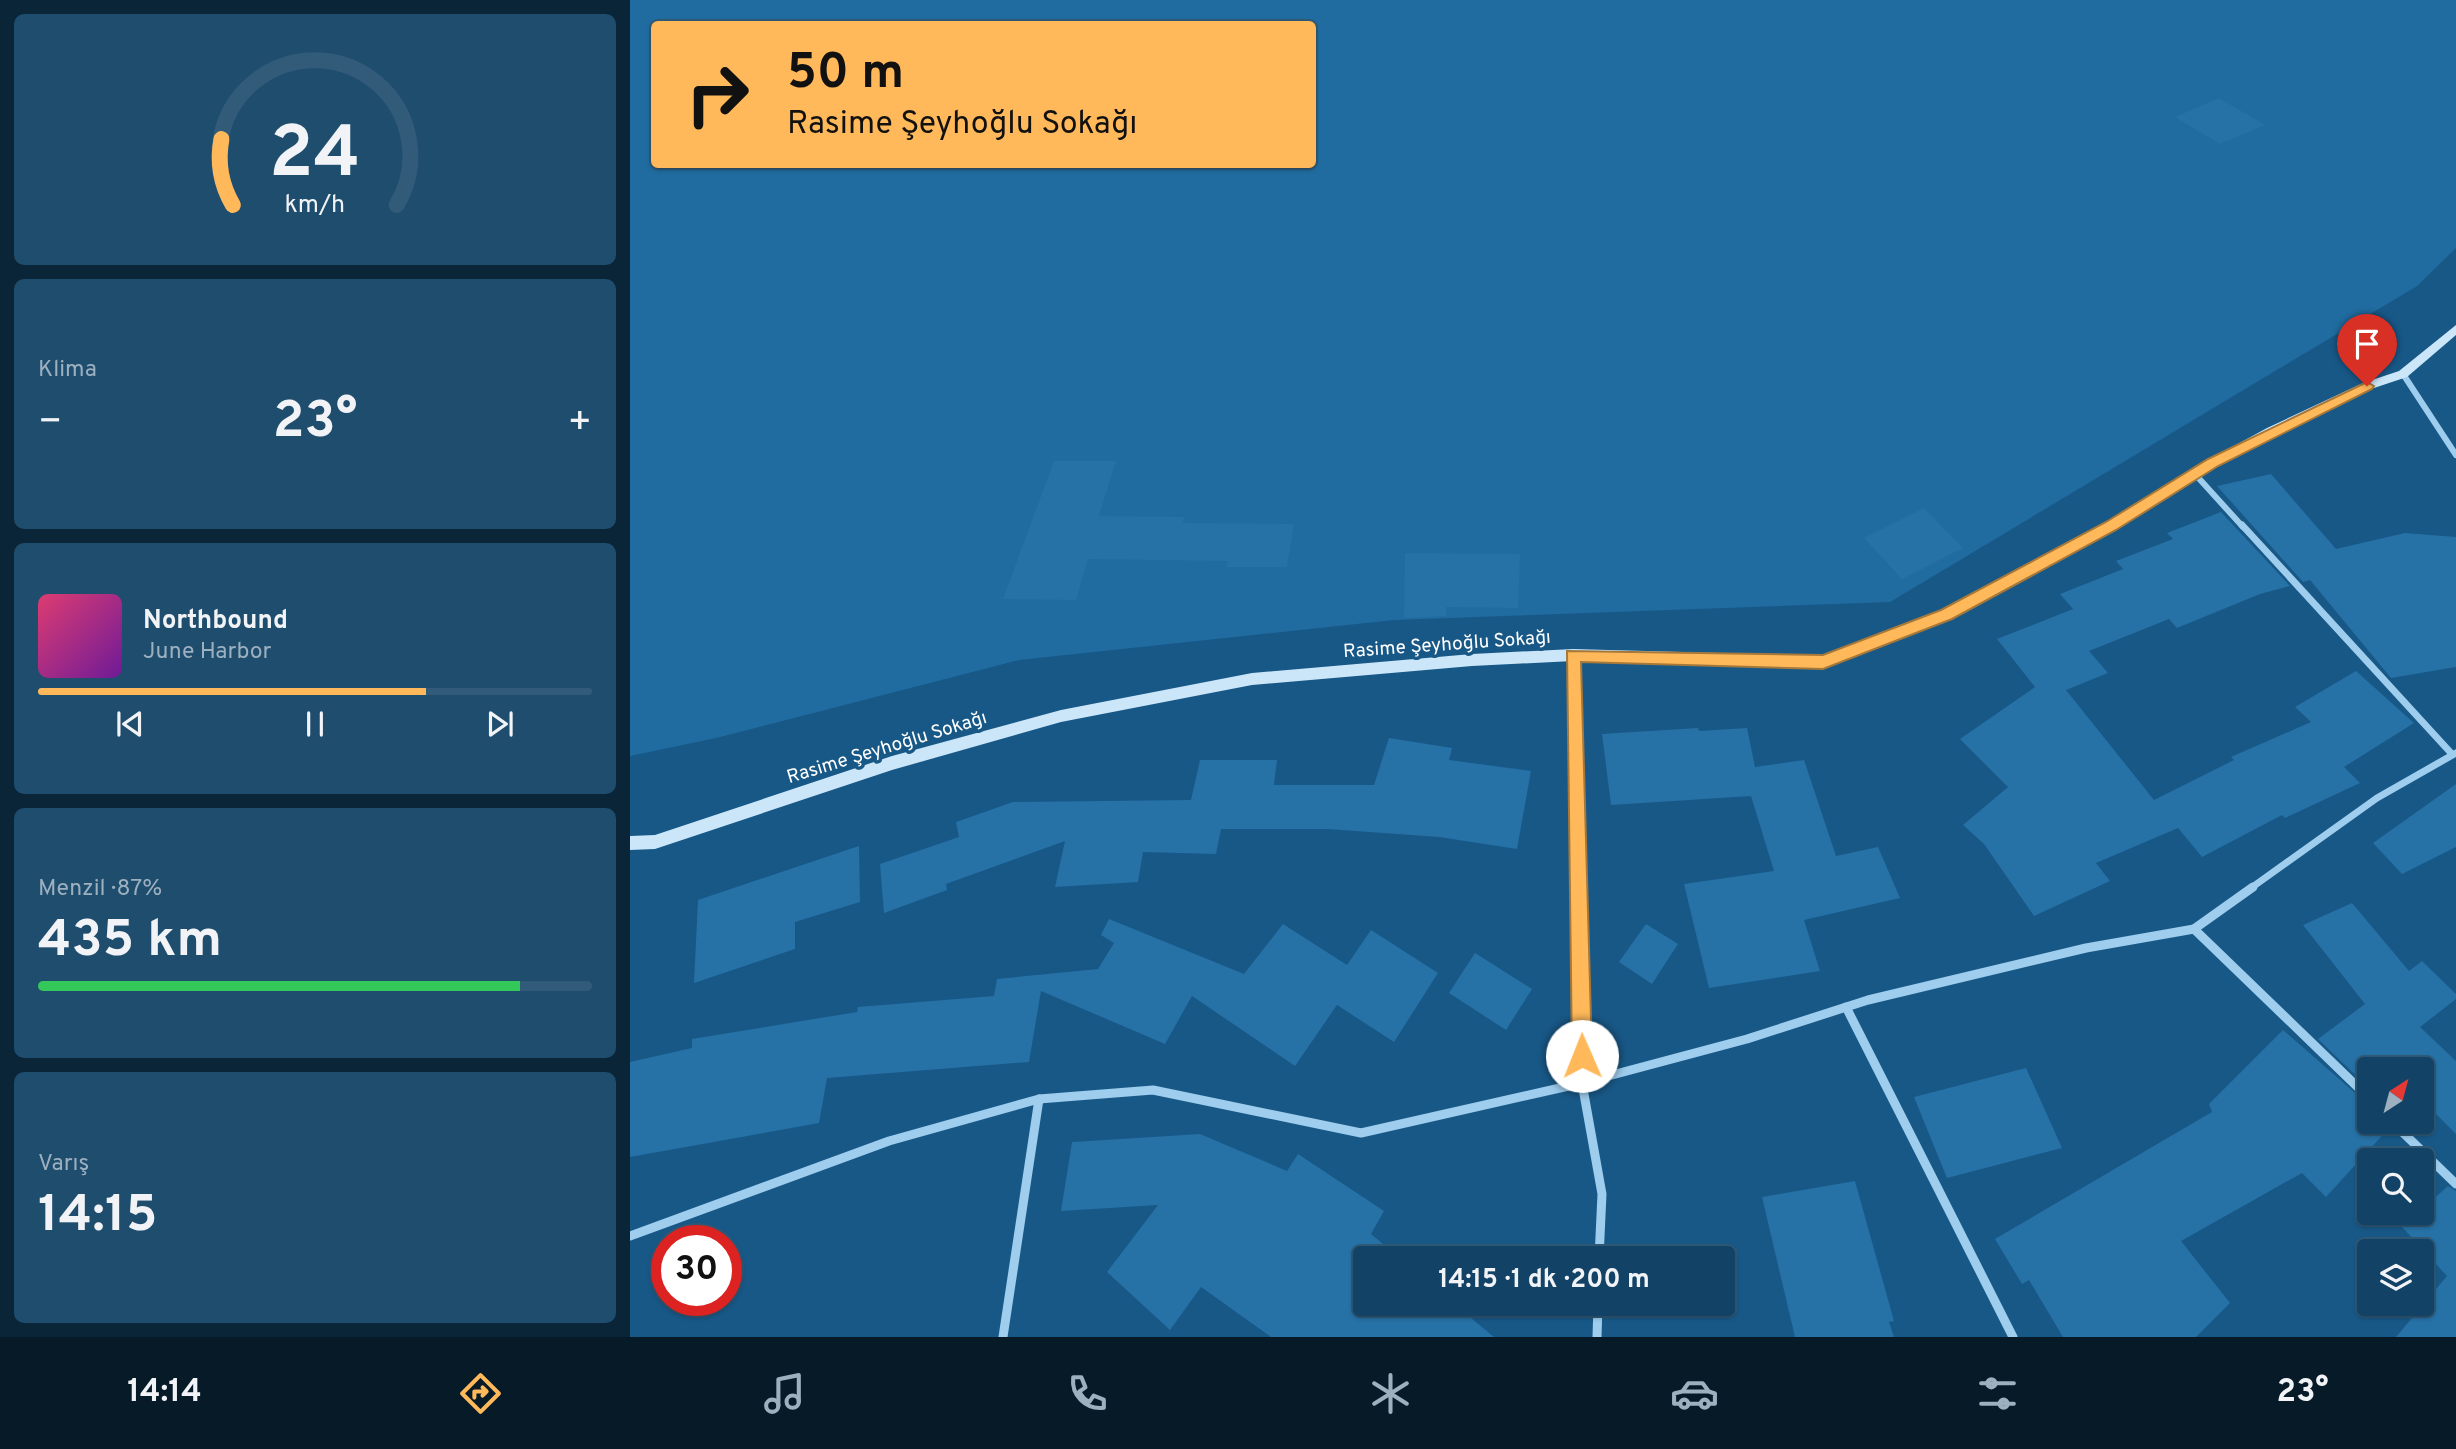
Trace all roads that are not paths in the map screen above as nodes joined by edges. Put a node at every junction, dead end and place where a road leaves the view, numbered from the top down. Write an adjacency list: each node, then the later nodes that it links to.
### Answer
1 (2456, 329): 2 (main road, Rasime Şeyhoğlu Sokağı)
2 (2403, 374): 3 (street); 4 (main road, Rasime Şeyhoğlu Sokağı)
3 (2455, 453)
4 (2194, 473): 5 (main road, Rasime Şeyhoğlu Sokağı); 6 (street)
5 (1573, 655): 7 (main road, Rasime Şeyhoğlu Sokağı); 10 (street)
6 (2454, 753): 8 (street)
7 (630, 843)
8 (2194, 929): 9 (street); 11 (street)
9 (1846, 1007): 10 (street); 20 (street)
10 (1582, 1083): 12 (street); 16 (street)
11 (2357, 1086)
12 (1039, 1099): 15 (street); 18 (street)
13 (2404, 1134): 14 (street)
14 (2456, 1184)
15 (630, 1236)
16 (1600, 1246)
17 (1598, 1316): 19 (street)
18 (1003, 1337)
19 (1597, 1337)
20 (2012, 1337)

